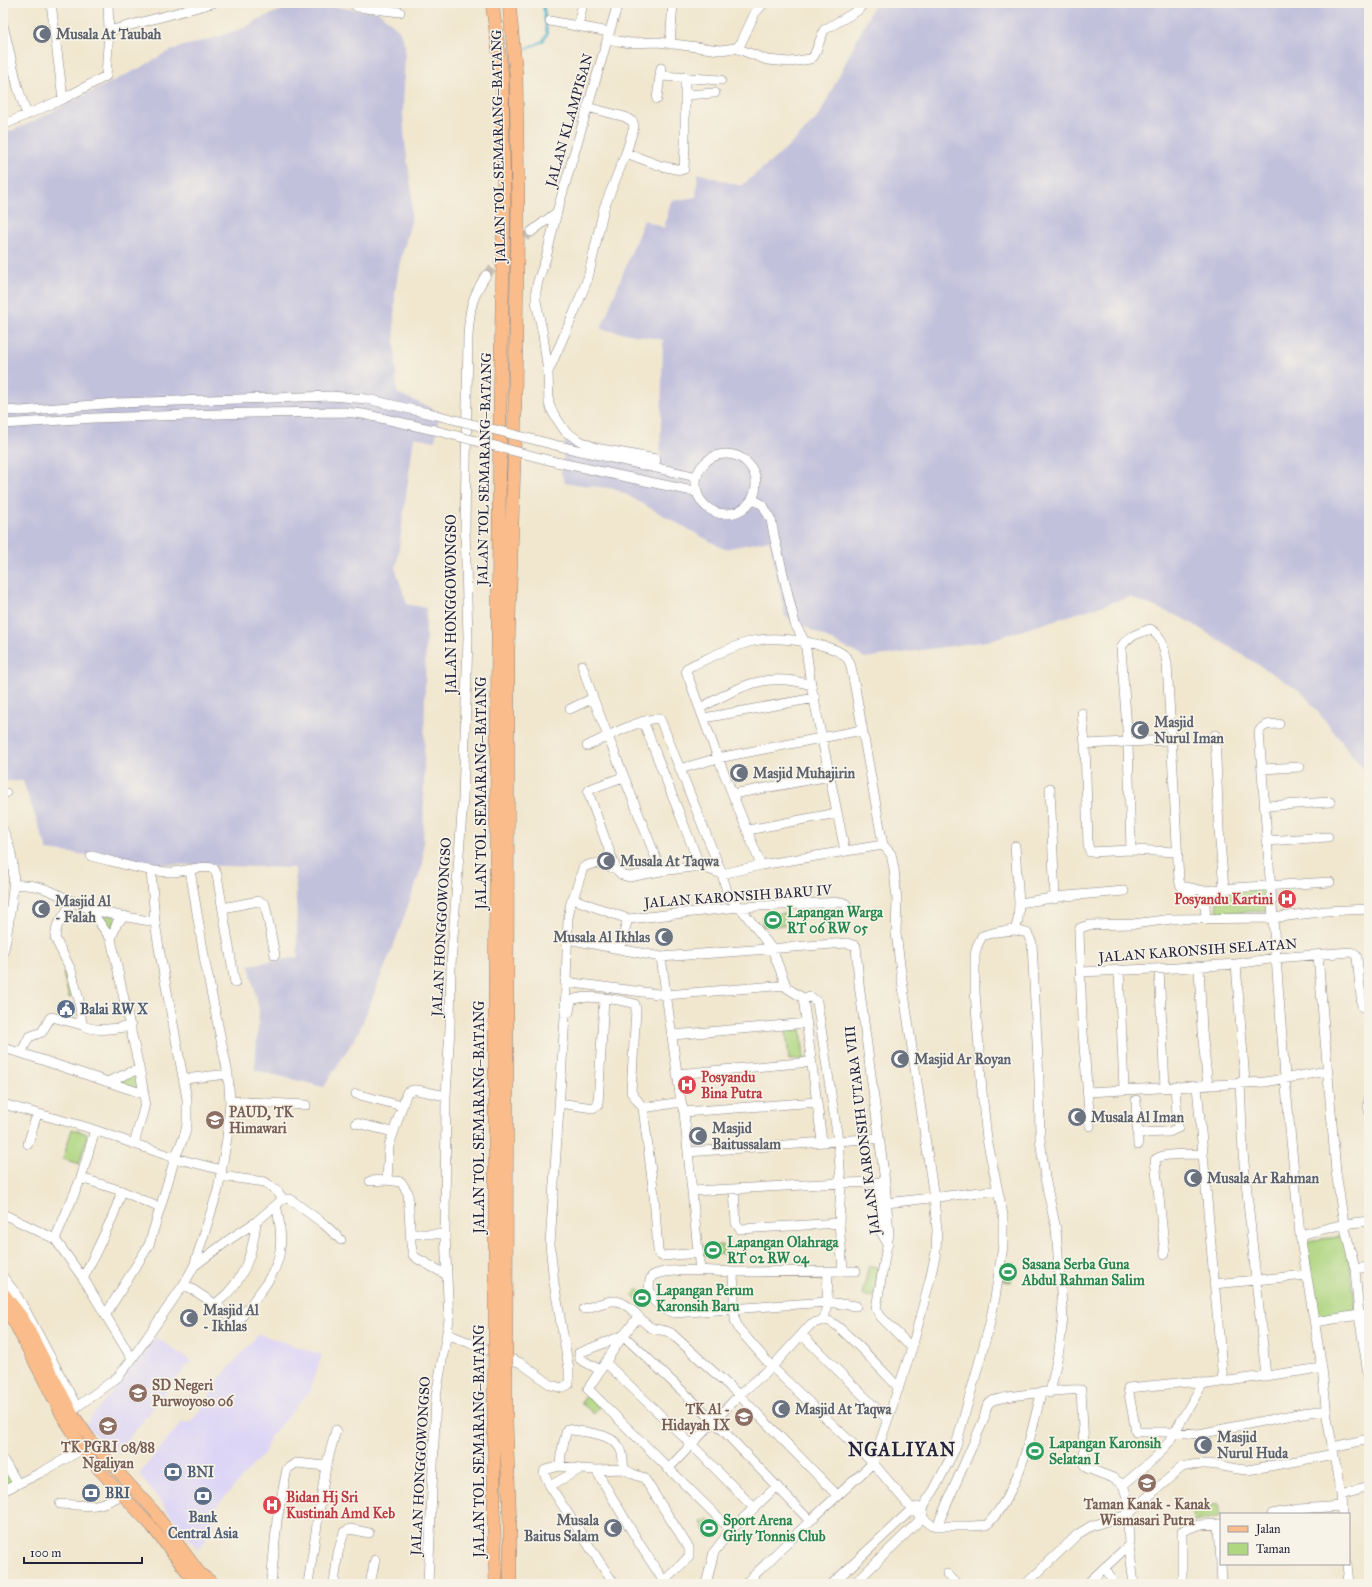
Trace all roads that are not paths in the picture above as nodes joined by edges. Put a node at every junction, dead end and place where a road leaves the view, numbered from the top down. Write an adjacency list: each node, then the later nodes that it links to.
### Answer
1 (51, 3): 24 (street)
2 (108, 3): 16 (street)
3 (213, 3): 16 (street)
4 (353, 3): 12 (street)
5 (492, 3): 240 (highway, JALAN TOL SEMARANG–BATANG)
6 (509, 3): 240 (highway, JALAN TOL SEMARANG–BATANG)
7 (583, 3): 15 (street)
8 (618, 3): 17 (street, JALAN KLAMPISAN)
9 (673, 3): 18 (street)
10 (764, 3): 19 (street)
11 (864, 3): 19 (street)
12 (400, 12)
13 (550, 21): 15 (street)
14 (3, 25): 27 (street)
15 (578, 26): 17 (street)
16 (109, 31): 24 (street)
17 (608, 36): 18 (street); 26 (street, JALAN KLAMPISAN)
18 (670, 44): 19 (street)
19 (736, 48)
20 (685, 77): 21 (street); 23 (street); 25 (street)
21 (721, 80)
22 (715, 94): 23 (street)
23 (685, 95): 29 (street)
24 (63, 99): 27 (street)
25 (656, 99)
26 (587, 107): 29 (street); 30 (street, JALAN KLAMPISAN)
27 (27, 115): 28 (street)
28 (3, 125)
29 (626, 153): 33 (street)
30 (557, 212): 31 (street); 33 (street, JALAN KLAMPISAN)
31 (531, 232)
32 (486, 275): 153 (street, JALAN HONGGOWONGSO)
33 (548, 373): 36 (street, JALAN KLAMPISAN)
34 (3, 410): 36 (street, bridge)
35 (3, 424): 38 (street, bridge)
36 (654, 468): 37 (street)
37 (697, 477): 38 (street); 39 (street)
38 (697, 492): 39 (street)
39 (752, 499): 40 (street)
40 (805, 642): 42 (street); 46 (street); 51 (street)
41 (582, 665): 43 (street)
42 (811, 685): 44 (street); 46 (street)
43 (593, 698): 45 (street); 53 (street)
44 (815, 698): 48 (street); 54 (street)
45 (570, 708)
46 (700, 708): 48 (street)
47 (1082, 713): 57 (street)
48 (704, 718): 59 (street)
49 (643, 721): 53 (street); 61 (street); 81 (street)
50 (1279, 724): 62 (street)
51 (862, 730): 54 (street); 74 (street)
52 (1215, 735): 91 (street)
53 (608, 736): 58 (street); 63 (street)
54 (822, 738): 59 (street); 64 (street)
55 (1170, 740): 56 (street); 56 (street); 78 (street)
56 (1128, 742): 57 (street); 76 (street)
57 (1085, 744): 76 (street)
58 (587, 746)
59 (718, 758): 61 (street); 66 (street)
60 (1300, 767): 62 (street)
61 (680, 769): 86 (street)
62 (1262, 769): 68 (street)
63 (623, 776): 82 (street); 85 (street)
64 (830, 776): 66 (street); 69 (street)
65 (1050, 788): 95 (street)
66 (734, 794): 71 (street)
67 (1330, 802): 68 (street)
68 (1264, 806): 73 (street)
69 (837, 814): 71 (street); 77 (street)
70 (3, 830): 88 (street)
71 (748, 830): 80 (street)
72 (1328, 838): 73 (street)
73 (1266, 841): 89 (street)
74 (883, 845): 77 (street); 191 (street)
75 (1015, 846): 97 (street)
76 (1131, 850): 78 (street)
77 (845, 851): 80 (street)
78 (1177, 852): 90 (street)
79 (91, 856): 83 (street)
80 (761, 865): 86 (street)
81 (700, 866): 85 (street); 86 (street)
82 (616, 869): 85 (street); 94 (street)
83 (151, 870): 84 (street); 108 (street)
84 (190, 870): 101 (street); 140 (street)
85 (661, 871)
86 (722, 874): 99 (street)
87 (1330, 882): 89 (street)
88 (14, 885): 96 (street); 114 (street)
89 (1270, 885): 91 (street); 106 (street)
90 (1181, 886): 93 (street); 98 (street)
91 (1224, 888): 93 (street)
92 (1124, 891): 95 (street)
93 (1204, 891): 98 (street)
94 (573, 899): 105 (street); 111 (street)
95 (1055, 899): 97 (street)
96 (73, 901): 100 (street); 132 (street)
97 (1019, 903): 109 (street)
98 (1205, 906): 107 (street)
99 (740, 907): 102 (street, JALAN KARONSIH BARU IV); 105 (street, JALAN KARONSIH BARU IV); 113 (street)
100 (89, 908): 104 (street); 110 (street)
101 (223, 908): 115 (street); 125 (street)
102 (848, 908)
103 (1369, 909): 106 (street)
104 (125, 916): 108 (street); 110 (street)
105 (628, 918): 112 (street)
106 (1273, 918): 107 (street); 118 (street)
107 (1206, 919): 123 (street)
108 (155, 922): 143 (street)
109 (1015, 930): 188 (street); 251 (street)
110 (111, 939): 133 (street)
111 (568, 939): 112 (street); 124 (street)
112 (619, 949): 117 (street)
113 (772, 949): 117 (street); 126 (street); 172 (street, JALAN KARONSIH UTARA VIII)
114 (3, 954)
115 (275, 955)
116 (1318, 955): 118 (street, JALAN KARONSIH SELATAN); 130 (street, JALAN KARONSIH SELATAN); 139 (street)
117 (662, 957): 127 (street)
118 (1276, 958): 119 (street, JALAN KARONSIH SELATAN); 142 (street)
119 (1236, 964): 120 (street, JALAN KARONSIH SELATAN); 145 (street)
120 (1199, 966): 122 (street, JALAN KARONSIH SELATAN); 147 (street)
121 (1119, 970): 122 (street, JALAN KARONSIH SELATAN); 123 (street, JALAN KARONSIH SELATAN); 149 (street)
122 (1159, 970): 148 (street)
123 (1080, 972): 150 (street)
124 (565, 982): 127 (street); 159 (street)
125 (235, 983)
126 (786, 985): 127 (street); 129 (street)
127 (666, 995): 134 (street)
128 (604, 998): 159 (street); 159 (street); 163 (street)
129 (802, 998): 131 (street); 173 (street)
130 (1362, 1007)
131 (807, 1024): 134 (street); 137 (street)
132 (82, 1025): 133 (street); 136 (street)
133 (131, 1026): 138 (street)
134 (673, 1035): 141 (street)
135 (3, 1048): 136 (street)
136 (21, 1053): 144 (street)
137 (811, 1062): 141 (street); 158 (street)
138 (139, 1069): 144 (street); 151 (street)
139 (1327, 1071): 142 (street); 200 (street)
140 (228, 1074): 143 (street); 156 (street)
141 (677, 1074): 157 (street)
142 (1285, 1078): 145 (street); 203 (street)
143 (184, 1079): 180 (street)
144 (107, 1082): 151 (street)
145 (1242, 1082): 147 (street); 221 (street)
146 (1197, 1086): 147 (street); 148 (street); 179 (street)
147 (1208, 1086)
148 (1170, 1087): 149 (street); 171 (street)
149 (1124, 1089): 150 (street)
150 (1088, 1092): 168 (street)
151 (144, 1094): 176 (street)
152 (356, 1094): 162 (street)
153 (446, 1096): 162 (street); 202 (street, JALAN HONGGOWONGSO)
154 (1136, 1100): 171 (street)
155 (1369, 1100): 164 (street)
156 (230, 1101): 161 (street); 181 (street)
157 (681, 1102): 163 (street); 165 (street)
158 (817, 1102): 165 (street); 174 (street)
159 (560, 1103): 237 (street)
160 (3, 1104): 166 (street)
161 (306, 1105)
162 (402, 1106): 170 (street)
163 (644, 1108): 207 (street)
164 (1369, 1111)
165 (684, 1112): 178 (street)
166 (37, 1114): 169 (street); 175 (street)
167 (356, 1123): 170 (street)
168 (1090, 1126)
169 (95, 1130): 176 (street); 182 (street)
170 (393, 1132): 183 (street)
171 (1137, 1133): 177 (street)
172 (878, 1138): 173 (street); 185 (street, JALAN KARONSIH UTARA VIII)
173 (838, 1140): 174 (street); 186 (street)
174 (822, 1141): 178 (street)
175 (28, 1144)
176 (134, 1144): 180 (street)
177 (1138, 1145)
178 (688, 1152): 190 (street)
179 (1202, 1154): 208 (street); 223 (street)
180 (175, 1158): 181 (street); 195 (street)
181 (221, 1173): 192 (street); 209 (street)
182 (81, 1178): 189 (street); 204 (street)
183 (387, 1180): 184 (street); 201 (street)
184 (370, 1181)
185 (882, 1182): 186 (street); 193 (street, JALAN KARONSIH UTARA VIII); 206 (street)
186 (841, 1183): 187 (street); 199 (street)
187 (734, 1189): 190 (street); 199 (street)
188 (998, 1190): 191 (street); 283 (street)
189 (122, 1191): 195 (street); 220 (street)
190 (693, 1191): 207 (street)
191 (934, 1198): 193 (street); 241 (street)
192 (284, 1199): 194 (street); 205 (street)
193 (887, 1203): 206 (street, JALAN KARONSIH UTARA VIII)
194 (276, 1205): 198 (street); 222 (street)
195 (160, 1208): 231 (street)
196 (3, 1214): 204 (street)
197 (1369, 1221): 200 (street)
198 (256, 1222): 209 (street); 225 (street)
199 (839, 1222): 212 (street)
200 (1344, 1224): 203 (street); 211 (street)
201 (410, 1234): 202 (street); 217 (street)
202 (445, 1234): 217 (street, JALAN HONGGOWONGSO)
203 (1300, 1235): 218 (street)
204 (55, 1239): 220 (street)
205 (341, 1240)
206 (888, 1244): 241 (street, JALAN KARONSIH UTARA VIII)
207 (699, 1253): 213 (street)
208 (1164, 1254)
209 (194, 1266): 222 (street)
210 (1369, 1267): 211 (street)
211 (1355, 1269): 232 (street)
212 (843, 1270): 214 (street); 215 (street)
213 (700, 1271): 216 (street); 230 (street)
214 (828, 1271): 216 (street); 226 (street)
215 (856, 1271)
216 (733, 1272): 230 (street)
217 (447, 1275): 237 (street, JALAN HONGGOWONGSO)
218 (1307, 1275): 221 (street); 236 (street)
219 (3, 1277): 254 (street)
220 (83, 1279): 231 (street)
221 (1257, 1280): 223 (street); 246 (street)
222 (184, 1284): 242 (street)
223 (1214, 1284): 248 (street)
224 (3, 1292): 254 (main road)
225 (219, 1301)
226 (827, 1302): 227 (street); 230 (street); 235 (street)
227 (856, 1306)
228 (3, 1309): 254 (main road)
229 (584, 1309): 234 (street)
230 (735, 1310): 244 (street)
231 (106, 1314): 242 (street)
232 (1359, 1315): 233 (street); 236 (street); 247 (street)
233 (1369, 1315)
234 (638, 1316): 239 (street); 252 (street)
235 (824, 1321): 238 (street); 250 (street)
236 (1315, 1322): 245 (street)
237 (447, 1334): 311 (street, JALAN HONGGOWONGSO)
238 (802, 1335): 244 (street); 255 (street)
239 (624, 1336): 243 (street); 243 (street); 256 (street)
240 (500, 1340): 257 (highway, JALAN TOL SEMARANG–BATANG, bridge)
241 (912, 1348): 250 (street)
242 (132, 1359): 254 (street)
243 (603, 1366): 261 (street); 271 (street)
244 (772, 1367): 252 (street); 265 (street)
245 (1322, 1368): 246 (street); 253 (street)
246 (1266, 1376): 248 (street)
247 (1369, 1380)
248 (1223, 1381): 249 (street)
249 (1205, 1383): 259 (street); 259 (street)
250 (899, 1388): 255 (street)
251 (1045, 1393): 275 (street); 284 (street); 295 (street)
252 (739, 1395): 256 (street); 281 (street)
253 (1326, 1410): 259 (street); 263 (street)
254 (70, 1411): 262 (main road); 268 (main road)
255 (887, 1420): 265 (street)
256 (714, 1421): 261 (street); 277 (street)
257 (500, 1423): 312 (highway, JALAN TOL SEMARANG–BATANG); 313 (highway, JALAN TOL SEMARANG–BATANG)
258 (336, 1430): 266 (street)
259 (1174, 1432): 275 (street)
260 (1369, 1439): 263 (street)
261 (691, 1444): 271 (street); 287 (street)
262 (83, 1449): 273 (main road); 274 (street)
263 (1333, 1451): 282 (street); 291 (street)
264 (3, 1460): 274 (street)
265 (872, 1463): 281 (street); 288 (street)
266 (326, 1466): 307 (street); 308 (street)
267 (560, 1466): 269 (street); 270 (street); 276 (street)
268 (113, 1468): 273 (main road); 306 (main road)
269 (580, 1469): 272 (street); 276 (street)
270 (624, 1469): 272 (street); 304 (street)
271 (668, 1469): 296 (street)
272 (596, 1470): 304 (street)
273 (106, 1477): 280 (main road)
274 (18, 1484): 279 (street)
275 (1123, 1485): 291 (street)
276 (550, 1486): 314 (street)
277 (777, 1486): 287 (street); 293 (street)
278 (1369, 1487): 282 (street)
279 (3, 1491)
280 (122, 1495): 285 (street); 305 (main road)
281 (837, 1495): 293 (street)
282 (1341, 1495): 289 (street)
283 (930, 1496): 284 (street); 286 (street)
284 (948, 1500): 295 (street)
285 (60, 1504)
286 (924, 1505): 288 (street); 292 (street)
287 (754, 1508): 296 (street)
288 (912, 1509): 292 (street); 317 (street)
289 (1341, 1510): 290 (street)
290 (1277, 1513)
291 (1127, 1515): 298 (street); 320 (street)
292 (922, 1518): 295 (street); 318 (street)
293 (810, 1521): 316 (street)
294 (1220, 1524): 324 (street)
295 (937, 1526)
296 (731, 1530): 315 (street)
297 (369, 1533): 309 (street)
298 (1129, 1545): 302 (street); 323 (street)
299 (375, 1560): 310 (street)
300 (1221, 1565): 325 (street)
301 (1347, 1565): 326 (street)
302 (1105, 1567): 321 (street); 322 (street)
303 (947, 1574): 319 (street)
304 (662, 1582)
305 (196, 1584)
306 (215, 1584)
307 (271, 1584)
308 (308, 1584)
309 (334, 1584)
310 (370, 1584)
311 (428, 1584)
312 (496, 1584)
313 (510, 1584)
314 (614, 1584)
315 (706, 1584)
316 (745, 1584)
317 (832, 1584)
318 (854, 1584)
319 (957, 1584)
320 (1026, 1584)
321 (1087, 1584)
322 (1114, 1584)
323 (1134, 1584)
324 (1182, 1584)
325 (1222, 1584)
326 (1349, 1584)

